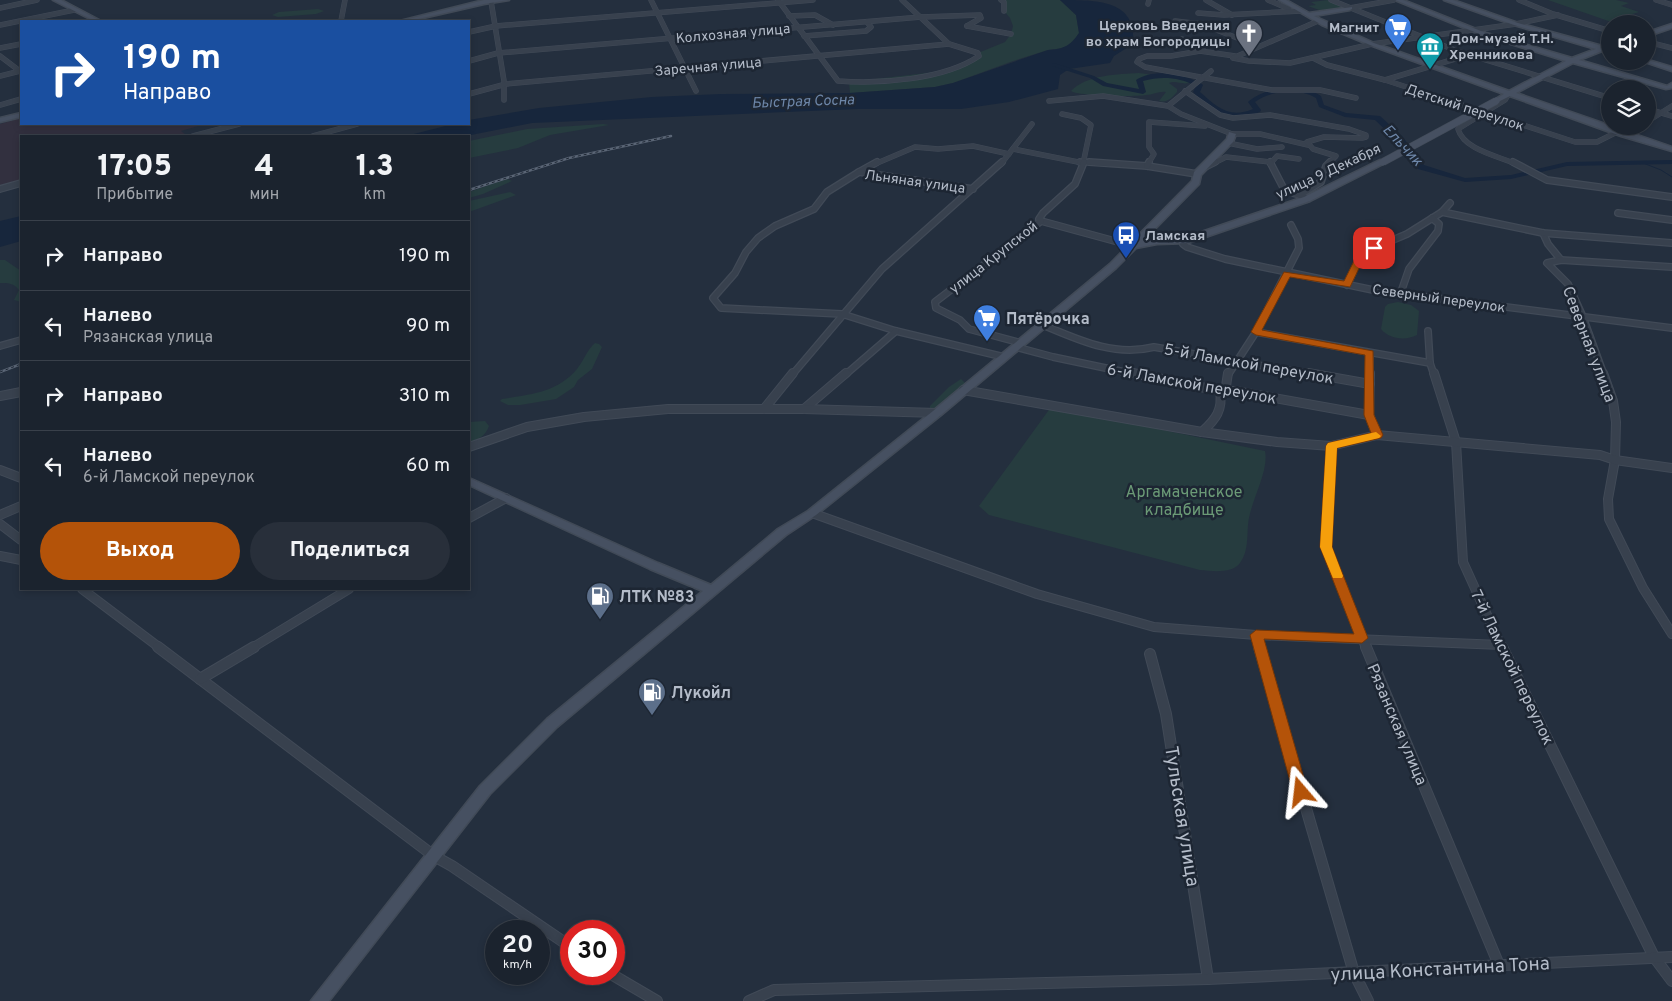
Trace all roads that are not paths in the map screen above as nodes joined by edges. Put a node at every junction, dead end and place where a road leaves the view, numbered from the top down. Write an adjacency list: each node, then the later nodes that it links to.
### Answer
1 (37, 0): 21 (street)
2 (56, 0): 23 (main road)
3 (344, 0): 37 (street)
4 (506, 0): 18 (main road)
5 (651, 0): 27 (street)
6 (813, 0): 19 (street)
7 (902, 0): 33 (street)
8 (1001, 0): 25 (street)
9 (1206, 0): 32 (street)
10 (1268, 0): 24 (street)
11 (1282, 0): 26 (main road)
12 (1331, 0): 22 (street)
13 (1394, 0): 22 (street)
14 (1398, 0): 51 (main road)
15 (1447, 0): 44 (main road)
16 (1519, 0): 30 (street)
17 (1656, 0): 20 (street)
18 (491, 1): 38 (main road); 47 (street)
19 (779, 1): 27 (street); 31 (street)
20 (1672, 5)
21 (0, 8)
22 (1350, 8): 29 (main road); 56 (street)
23 (74, 10): 35 (street); 36 (main road)
24 (1293, 10): 26 (street); 32 (street)
25 (1004, 11)
26 (1301, 11): 29 (main road)
27 (657, 13): 47 (street); 57 (street)
28 (1198, 13): 32 (street)
29 (1308, 15): 41 (main road)
30 (1558, 15): 44 (street); 50 (street)
31 (789, 16): 45 (street); 49 (street)
32 (1234, 16)
33 (921, 18): 42 (street, Колхозная улица); 54 (street, Колхозная улица); 60 (street)
34 (0, 20): 43 (street)
35 (26, 20)
36 (96, 20)
37 (341, 20)
38 (407, 20)
39 (20, 21): 43 (street)
40 (1175, 21): 63 (street)
41 (1318, 21): 61 (main road); 63 (street)
42 (867, 22): 45 (street, Колхозная улица); 55 (street)
43 (7, 24): 46 (street)
44 (1516, 24): 51 (street); 66 (main road)
45 (833, 25): 49 (street, Колхозная улица)
46 (0, 26)
47 (496, 26): 53 (street); 68 (street)
48 (1672, 26): 52 (main road)
49 (798, 28): 55 (street); 57 (street, Колхозная улица)
50 (1601, 28)
51 (1470, 30): 56 (street); 75 (main road)
52 (1656, 31)
53 (470, 32)
54 (1011, 34)
55 (804, 36): 72 (street)
56 (1420, 36): 61 (street); 70 (street)
57 (671, 38): 68 (street, Колхозная улица); 79 (street)
58 (1182, 39): 69 (street)
59 (20, 44): 64 (street)
60 (949, 44): 72 (street, Заречная улица); 72 (street)
61 (1372, 44): 74 (street); 78 (main road)
62 (1656, 44): 65 (street)
63 (1258, 46): 69 (street)
64 (0, 48)
65 (1672, 48)
66 (1601, 49)
67 (1601, 49): 75 (main road, улица 9 Декабря)
68 (498, 54): 76 (street, Колхозная улица); 88 (street)
69 (1240, 54): 73 (street)
70 (1468, 54): 78 (street); 85 (street)
71 (0, 56): 81 (street)
72 (818, 56): 79 (street, Заречная улица)
73 (1234, 57): 74 (street); 87 (street)
74 (1313, 58): 86 (street, Детский переулок)
75 (1571, 60): 85 (main road, улица 9 Декабря); 89 (main road)
76 (470, 61)
77 (1656, 64): 80 (main road)
78 (1432, 66): 86 (street); 93 (main road)
79 (686, 68): 88 (street, Заречная улица); 90 (street)
80 (1672, 69)
81 (20, 70)
82 (1211, 70): 87 (street)
83 (20, 71): 84 (street)
84 (0, 76)
85 (1538, 77): 93 (main road, улица 9 Декабря); 94 (street)
86 (1385, 80): 105 (street, Детский переулок)
87 (1199, 81): 91 (street); 95 (street)
88 (506, 84): 92 (street, Заречная улица); 97 (street)
89 (1671, 87)
90 (696, 90)
91 (1185, 91): 100 (street); 121 (street)
92 (470, 94)
93 (1509, 94): 105 (street); 113 (main road); 134 (main road, улица 9 Декабря, bridge)
94 (1601, 95)
95 (1356, 98)
96 (20, 100): 99 (street)
97 (504, 100)
98 (1049, 100): 100 (street)
99 (0, 105)
100 (1168, 106): 114 (street)
101 (1672, 106): 103 (street)
102 (1656, 112): 103 (street)
103 (1660, 113): 107 (street); 108 (street)
104 (1062, 114): 126 (street, улица Крупской)
105 (1484, 114): 118 (street, Детский переулок); 135 (street)
106 (20, 115): 109 (main road)
107 (1656, 116)
108 (1672, 116)
109 (0, 120)
110 (1032, 124): 124 (street, Льняная улица)
111 (235, 125): 116 (street)
112 (353, 125): 117 (street)
113 (1601, 126)
114 (1218, 128): 115 (street); 128 (street)
115 (1232, 134): 120 (main road); 121 (street)
116 (199, 135)
117 (317, 135)
118 (1616, 135)
119 (1627, 135): 123 (main road)
120 (1228, 144): 122 (street); 129 (main road)
121 (1308, 145): 134 (street)
122 (1282, 147)
123 (1672, 149)
124 (1011, 151): 126 (street); 130 (street); 133 (street, Льняная улица)
125 (1299, 158): 127 (street)
126 (1084, 162): 128 (street); 141 (street, улица Крупской)
127 (1270, 162): 129 (street); 134 (street)
128 (1147, 166): 129 (street)
129 (1200, 171): 143 (main road)
130 (859, 172): 133 (street, Льняная улица); 154 (street, Льняная улица)
131 (20, 183): 132 (street)
132 (0, 188)
133 (973, 189): 154 (street, Льняная улица)
134 (1303, 197): 146 (main road, улица 9 Декабря)
135 (1672, 197)
136 (1450, 203): 137 (street)
137 (1442, 212): 139 (street); 144 (street)
138 (1618, 213): 140 (street)
139 (1432, 218): 152 (street); 153 (street)
140 (1672, 220)
141 (1041, 221): 148 (street); 162 (street, улица Крупской)
142 (1291, 225): 151 (street)
143 (1150, 230): 145 (main road); 148 (main road)
144 (1543, 233): 147 (street); 149 (street)
145 (1173, 241): 146 (main road, улица 9 Декабря); 148 (main road, улица 9 Декабря)
146 (1185, 241): 151 (street, Северный переулок)
147 (1672, 243)
148 (1133, 246): 156 (main road)
149 (1561, 260): 150 (street, Северная улица); 155 (street, Северная улица)
150 (1672, 268)
151 (1288, 274): 152 (street, Северный переулок); 160 (street)
152 (1347, 285): 153 (street, Северный переулок)
153 (1401, 292): 155 (street, Северный переулок)
154 (842, 314): 159 (street, Льняная улица); 173 (street, Льняная улица)
155 (1583, 317): 157 (street, Северный переулок); 182 (street, Северная улица)
156 (1043, 325): 162 (main road); 166 (street, 5-й Ламской переулок)
157 (1672, 328)
158 (1428, 331): 167 (street, 7-й Ламской переулок)
159 (896, 332): 165 (street, Льняная улица); 174 (street)
160 (1256, 332): 164 (street); 166 (street)
161 (20, 340): 163 (street)
162 (1018, 345): 165 (main road); 170 (street, 6-й Ламской переулок)
163 (0, 346)
164 (1370, 353): 167 (street); 168 (street)
165 (1004, 357): 169 (main road)
166 (1235, 362): 168 (street, 5-й Ламской переулок); 170 (street)
167 (1430, 363): 179 (street, 7-й Ламской переулок)
168 (1370, 384): 176 (street)
169 (963, 390): 175 (main road); 177 (street)
170 (1220, 390): 176 (street, 6-й Ламской переулок); 177 (street)
171 (20, 392): 172 (street)
172 (0, 396)
173 (764, 409): 174 (street); 181 (street)
174 (804, 409): 175 (street)
175 (937, 413): 189 (main road)
176 (1369, 415): 178 (street)
177 (1202, 432): 180 (street)
178 (1377, 435): 179 (street); 180 (street)
179 (1456, 442): 182 (street); 202 (street, 7-й Ламской переулок)
180 (1331, 446): 201 (street, Рязанская улица)
181 (470, 447)
182 (1615, 460): 183 (street); 199 (street, Северная улица)
183 (1672, 468)
184 (0, 470): 185 (street)
185 (20, 478)
186 (470, 481): 187 (main road)
187 (506, 498): 191 (street); 198 (main road)
188 (20, 506): 190 (street)
189 (812, 513): 198 (main road); 200 (street)
190 (0, 515)
191 (470, 517)
192 (0, 524): 193 (street)
193 (20, 539)
194 (0, 556): 195 (street)
195 (20, 560)
196 (83, 590): 204 (street)
197 (347, 590): 204 (street)
198 (712, 590): 205 (main road)
199 (1672, 634)
200 (1256, 635): 201 (street); 210 (street)
201 (1362, 638): 202 (street); 209 (street, Рязанская улица)
202 (1501, 645): 207 (street, 7-й Ламской переулок)
203 (1150, 654): 211 (street, Тульская улица)
204 (200, 678): 205 (street)
205 (434, 856): 206 (street); 214 (main road)
206 (560, 940)
207 (1654, 957): 208 (street, улица Константина Тона); 209 (street, улица Константина Тона); 212 (street, 7-й Ламской переулок)
208 (1672, 957)
209 (1500, 965): 210 (street, улица Константина Тона)
210 (1354, 973): 211 (street, улица Константина Тона); 217 (street)
211 (1208, 979): 216 (street, улица Константина Тона)
212 (1672, 981)
213 (625, 982): 215 (street)
214 (319, 1001)
215 (657, 1001)
216 (749, 1001)
217 (1368, 1001)

